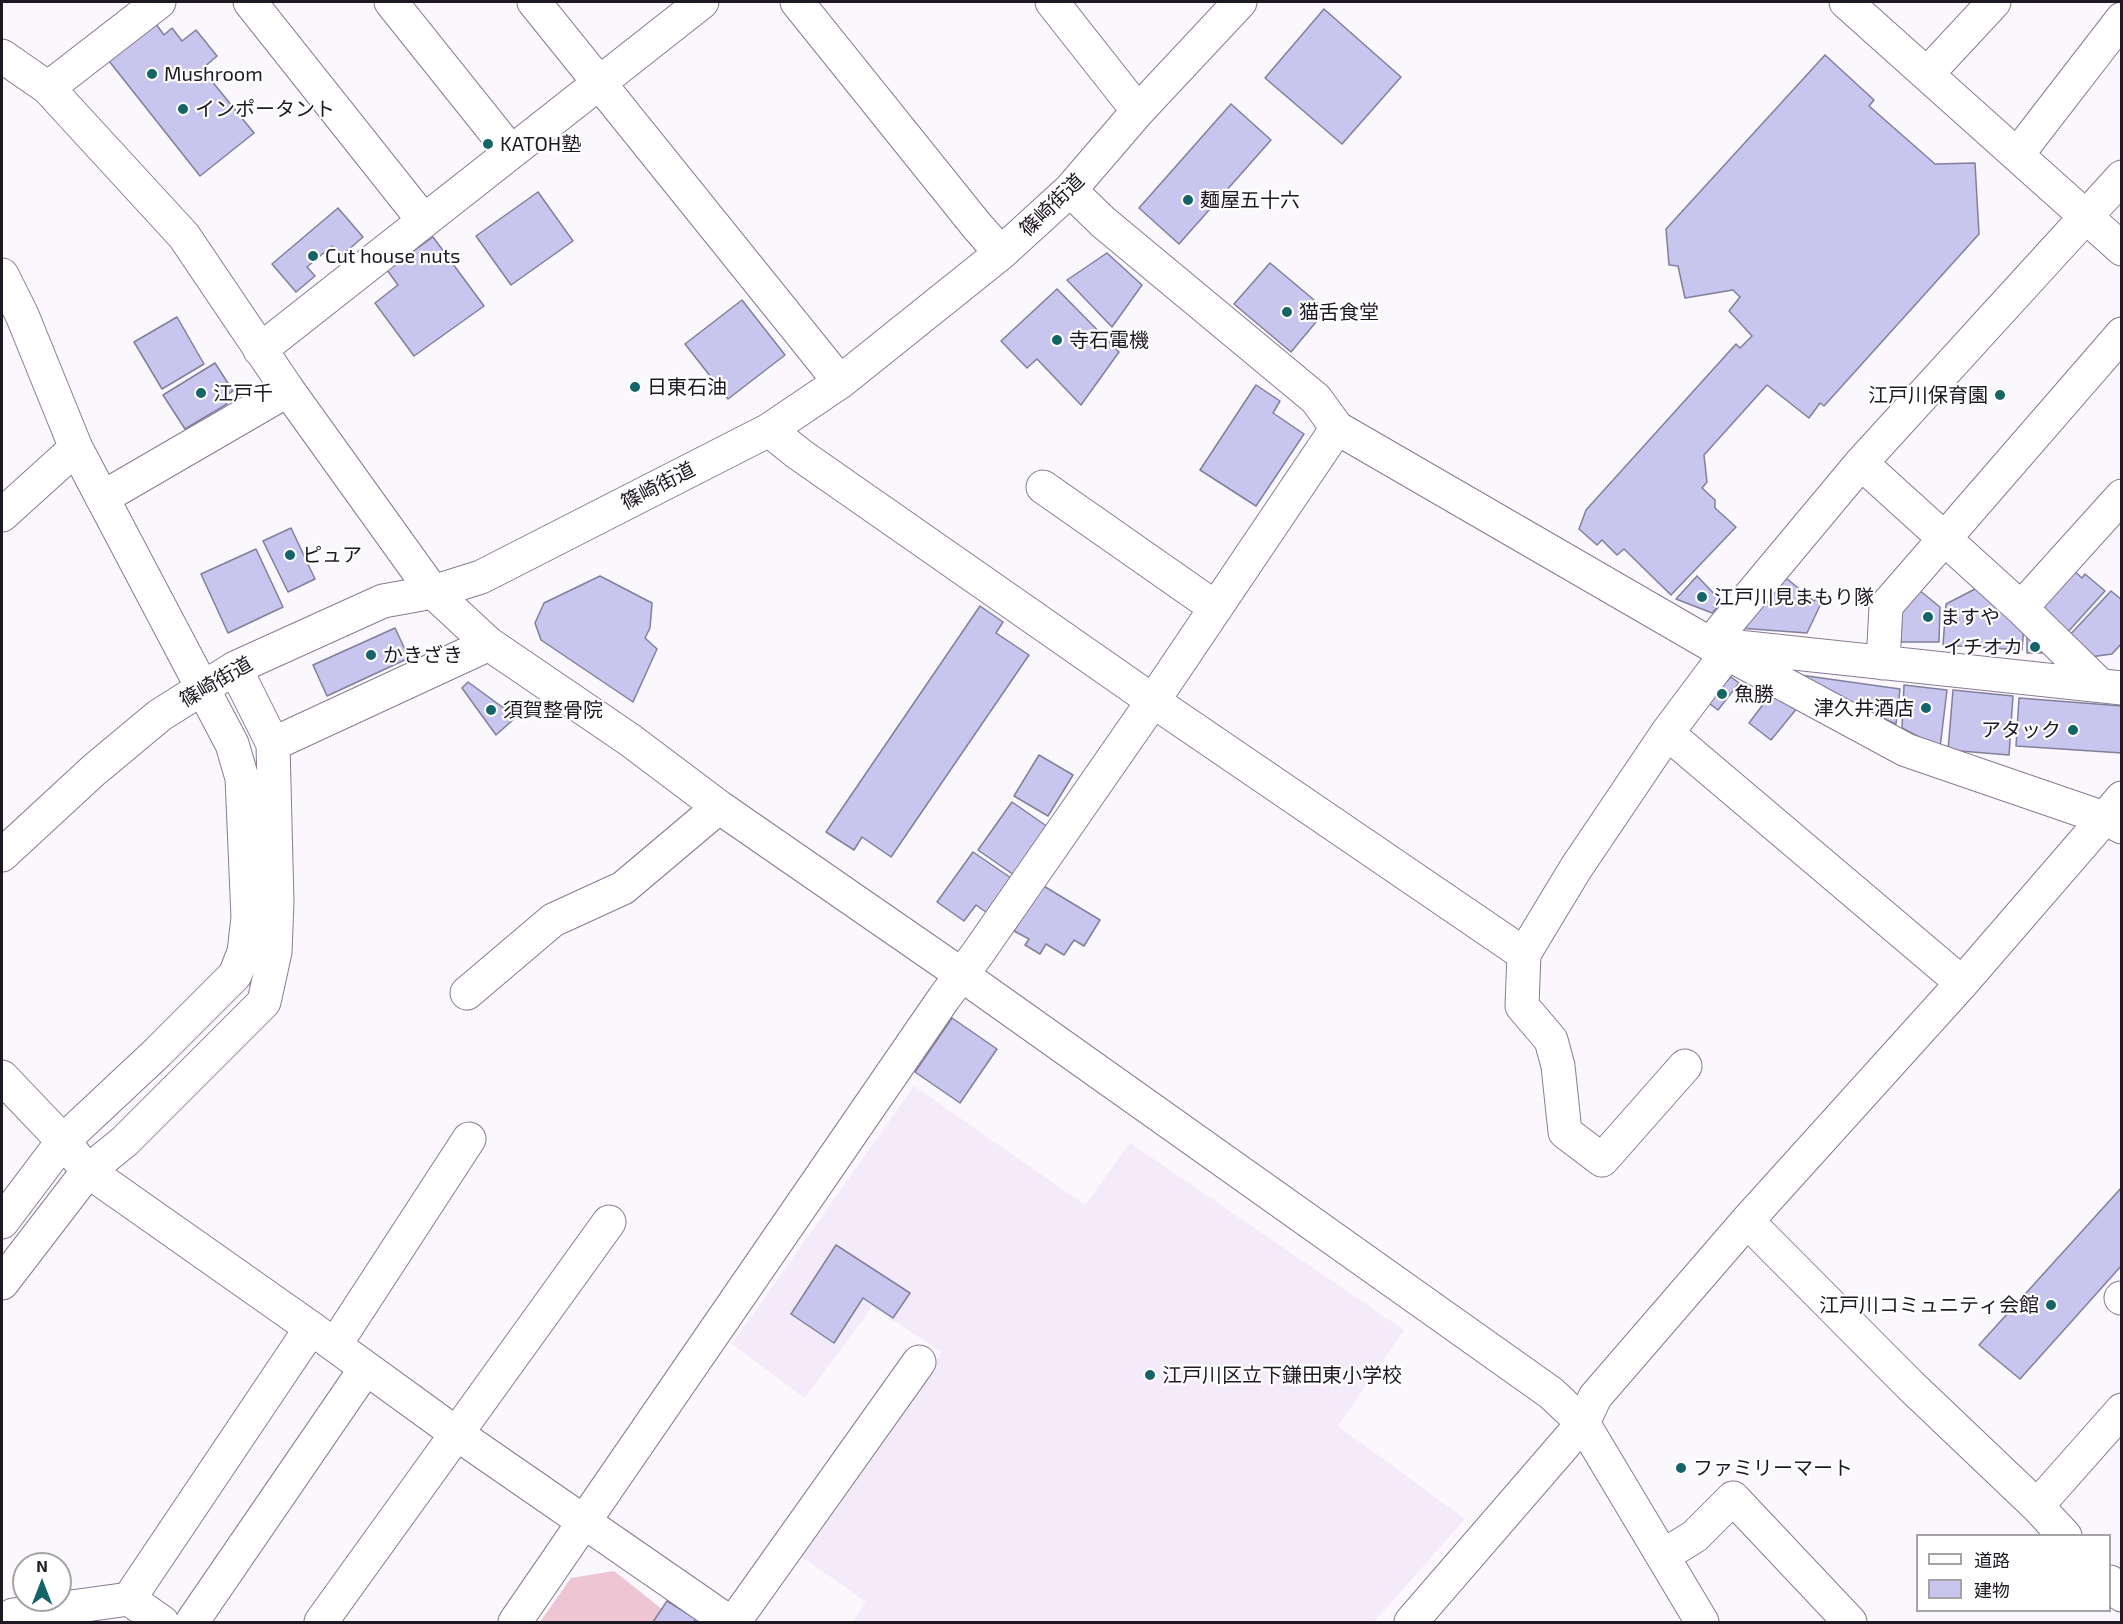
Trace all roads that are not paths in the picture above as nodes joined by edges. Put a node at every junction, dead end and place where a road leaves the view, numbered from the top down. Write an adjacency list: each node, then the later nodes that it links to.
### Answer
1 (159, 2): 15 (street)
2 (250, 2): 22 (street)
3 (391, 2): 17 (street)
4 (534, 2): 14 (street)
5 (797, 2): 24 (street)
6 (1052, 2): 16 (street)
7 (1240, 2): 16 (street, 篠崎街道)
8 (1846, 2): 13 (street)
9 (1994, 2): 13 (street)
10 (691, 5): 14 (street)
11 (2121, 19): 18 (street)
12 (2, 56): 15 (street)
13 (1927, 74): 18 (street)
14 (599, 83): 17 (street); 28 (street)
15 (48, 88): 27 (street)
16 (1138, 111): 20 (street, 篠崎街道)
17 (511, 152): 22 (street)
18 (2017, 155): 21 (street)
19 (2121, 177): 21 (street)
20 (1070, 190): 24 (street, 篠崎街道); 30 (street)
21 (2085, 216): 23 (street); 33 (street)
22 (424, 221): 27 (street)
23 (2121, 249)
24 (1001, 253): 28 (street, 篠崎街道)
25 (2, 275): 32 (street)
26 (2121, 334): 38 (street)
27 (260, 350): 29 (street)
28 (840, 382): 31 (street, 篠崎街道)
29 (288, 390): 36 (street); 39 (street)
30 (1337, 428): 40 (street); 43 (street)
31 (769, 430): 39 (street, 篠崎街道); 48 (street)
32 (75, 448): 36 (street); 37 (street)
33 (1861, 463): 38 (street); 43 (street)
34 (1043, 487): 40 (street)
35 (2121, 496): 41 (street)
36 (102, 498): 47 (street)
37 (2, 515)
38 (1945, 539): 41 (street); 44 (street)
39 (433, 592): 42 (street); 45 (street, 篠崎街道)
40 (1216, 608): 48 (street)
41 (2021, 608): 46 (street)
42 (489, 644): 50 (street); 51 (street)
43 (1718, 648): 44 (street); 49 (street); 52 (street)
44 (1883, 663): 46 (street)
45 (235, 668): 47 (street, 篠崎街道); 50 (street)
46 (2111, 686)
47 (201, 688): 53 (street, 篠崎街道); 61 (street)
48 (1153, 701): 54 (street); 55 (street)
49 (1667, 734): 54 (street); 56 (street)
50 (273, 744): 62 (street)
51 (719, 807): 55 (street); 57 (street)
52 (2116, 814): 56 (street)
53 (2, 855)
54 (1524, 954): 58 (street)
55 (962, 975): 71 (street); 74 (street)
56 (1962, 982): 63 (street)
57 (467, 993)
58 (1685, 1066)
59 (2, 1077): 61 (street)
60 (469, 1139): 67 (street)
61 (63, 1141): 62 (street); 64 (street)
62 (88, 1171): 66 (street); 67 (street)
63 (1748, 1221): 71 (street); 73 (street)
64 (2, 1222)
65 (609, 1222): 72 (street)
66 (2, 1283)
67 (323, 1336): 69 (street); 77 (street)
68 (919, 1362): 79 (street)
69 (366, 1368): 72 (street); 81 (street)
70 (2121, 1410): 73 (street)
71 (1583, 1424): 76 (street); 84 (street)
72 (457, 1434): 74 (street); 82 (street)
73 (2037, 1506): 75 (street)
74 (584, 1523): 79 (street); 83 (street)
75 (2063, 1534)
76 (1663, 1556): 85 (street); 86 (street)
77 (129, 1599): 78 (street); 80 (street)
78 (9, 1613)
79 (724, 1621)
80 (162, 1623)
81 (192, 1623)
82 (321, 1623)
83 (515, 1623)
84 (1411, 1623)
85 (1702, 1623)
86 (1850, 1623)

